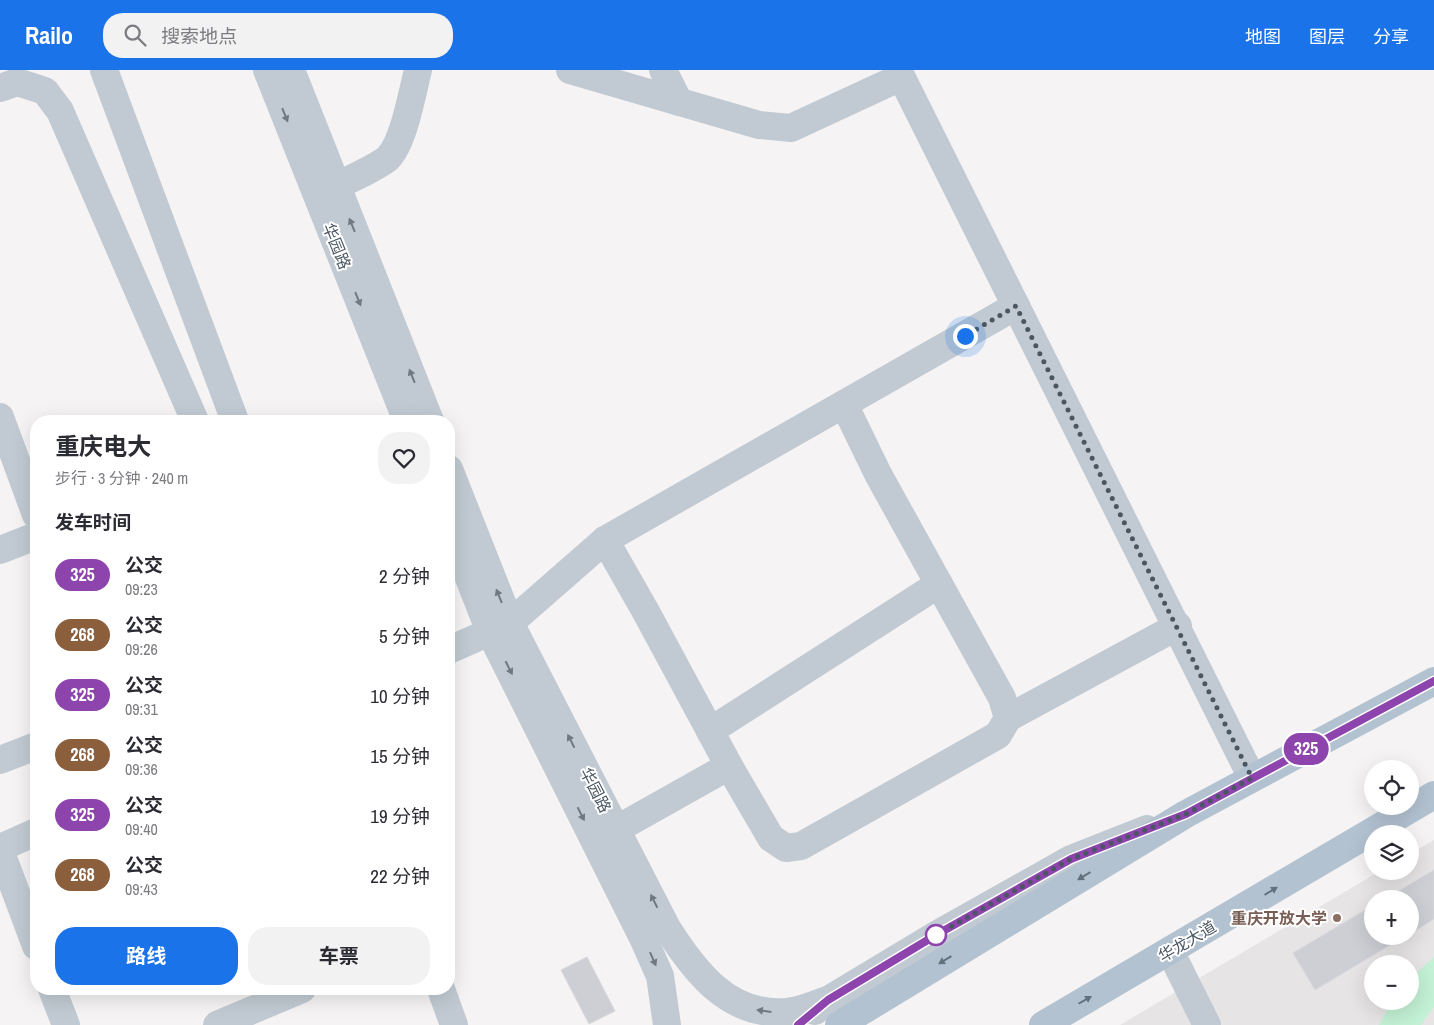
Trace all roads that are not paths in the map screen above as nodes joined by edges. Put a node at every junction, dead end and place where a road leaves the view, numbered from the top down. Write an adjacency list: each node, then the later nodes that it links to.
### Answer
1 (104, 70): 14 (street)
2 (267, 70): 15 (street, 华园路, one-way to 15)
3 (291, 70): 10 (street, 华园路)
4 (418, 70): 10 (street)
5 (570, 70): 9 (street)
6 (663, 70): 9 (street)
7 (899, 73): 9 (street); 11 (street)
8 (0, 88): 13 (street)
9 (679, 102)
10 (337, 186): 16 (street, 华园路, one-way to 10)
11 (1016, 306): 12 (street); 25 (street)
12 (844, 404): 22 (street); 24 (street)
13 (192, 415)
14 (233, 415)
15 (405, 415)
16 (428, 415)
17 (0, 417): 19 (street)
18 (455, 488): 26 (street, 华园路, one-way to 18)
19 (30, 499)
20 (30, 538): 23 (street)
21 (455, 539): 26 (street, 华园路)
22 (605, 540): 26 (street); 30 (street)
23 (0, 550)
24 (939, 584): 29 (street); 30 (street)
25 (1178, 626): 29 (street); 34 (street)
26 (500, 628): 27 (street); 38 (street, 华园路)
27 (455, 647)
28 (1434, 681): 34 (main road)
29 (1008, 718): 33 (street)
30 (710, 731): 33 (street)
31 (30, 748): 32 (street)
32 (0, 760)
33 (729, 766): 38 (street)
34 (1252, 778): 36 (main road)
35 (1434, 795): 41 (main road, 华龙大道, one-way to 35)
36 (1186, 814): 45 (street); 52 (main road, one-way to 52)
37 (30, 835): 39 (street)
38 (606, 835): 45 (street, 华园路, one-way to 38); 50 (street, 华园路, one-way to 50)
39 (0, 849): 40 (street)
40 (30, 930)
41 (1170, 951): 53 (main road, 华龙大道, one-way to 41); 54 (street)
42 (54, 995): 47 (street)
43 (288, 995): 46 (street)
44 (443, 995): 49 (street)
45 (828, 1000): 51 (street)
46 (263, 1006): 48 (street)
47 (66, 1025)
48 (217, 1025)
49 (454, 1025)
50 (667, 1025)
51 (798, 1025)
52 (839, 1025)
53 (1043, 1025)
54 (1207, 1025)

